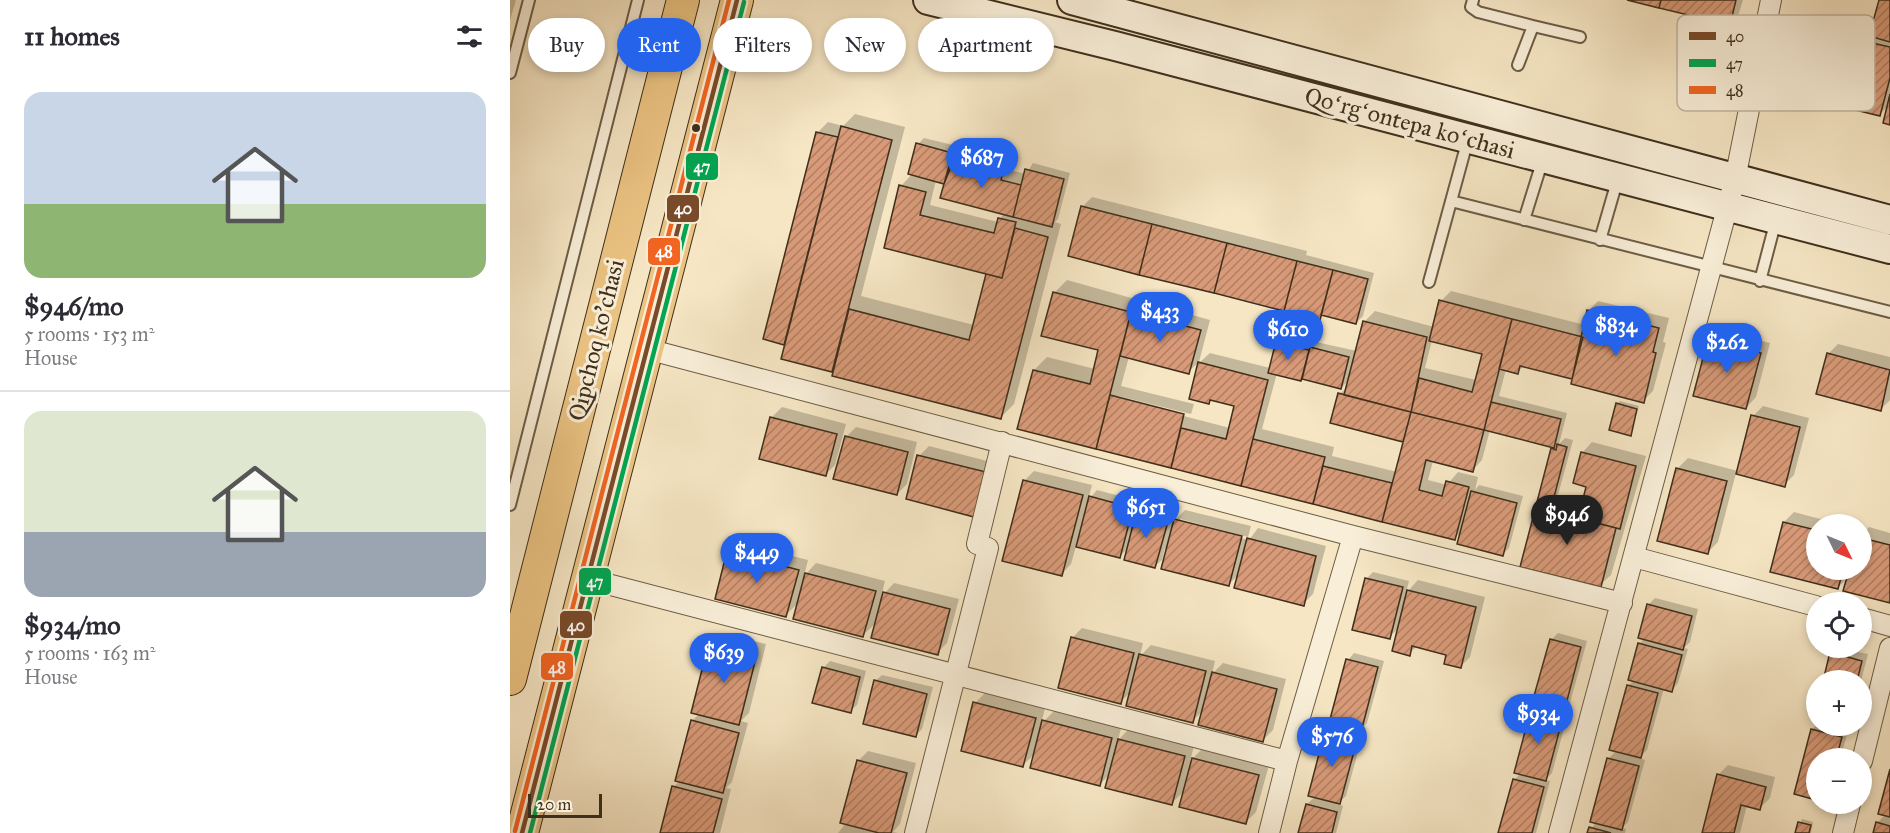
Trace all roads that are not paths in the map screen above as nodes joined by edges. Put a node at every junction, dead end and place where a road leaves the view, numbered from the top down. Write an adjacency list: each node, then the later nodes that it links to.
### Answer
1 (529, 0): 13 (lane)
2 (638, 0): 32 (lane)
3 (683, 0): 42 (main road, Qipchoq ko'chasi)
4 (737, 0): 30 (main road)
5 (928, 0): 15 (main road, Qoʻrgʻontepa koʻchasi)
6 (1072, 0): 18 (main road, Qoʻrgʻontepa koʻchasi)
7 (1473, 0): 10 (lane)
8 (1771, 0): 9 (street)
9 (1768, 15)
10 (1533, 26): 11 (lane); 12 (lane)
11 (1580, 37)
12 (1518, 65)
13 (510, 73)
14 (1749, 111): 18 (street)
15 (1468, 138): 16 (main road, Qoʻrgʻontepa koʻchasi); 19 (lane)
16 (1543, 158): 17 (main road, Qoʻrgʻontepa koʻchasi); 22 (lane)
17 (1618, 178): 20 (main road, Qoʻrgʻontepa koʻchasi); 24 (lane)
18 (1735, 179): 20 (street); 23 (main road, Qoʻrgʻontepa koʻchasi)
19 (1451, 201): 22 (lane); 28 (lane)
20 (1727, 206): 21 (main road, Qoʻrgʻontepa koʻchasi); 26 (street)
21 (1776, 219): 25 (main road, Qoʻrgʻontepa koʻchasi); 27 (lane)
22 (1524, 220): 24 (lane)
23 (1890, 220)
24 (1600, 240): 26 (lane)
25 (1890, 249)
26 (1711, 269): 27 (lane); 34 (street)
27 (1760, 281): 29 (lane)
28 (1429, 282)
29 (1890, 312)
30 (647, 350): 31 (street); 35 (main road)
31 (1002, 442): 33 (street); 41 (street)
32 (510, 505)
33 (1353, 536): 36 (street); 44 (street)
34 (1634, 557): 36 (street); 37 (street)
35 (588, 579): 41 (street); 46 (main road)
36 (1622, 603): 49 (street)
37 (1806, 603)
38 (1872, 621): 39 (street)
39 (1890, 626)
40 (1890, 648): 43 (street)
41 (956, 675): 44 (street); 47 (street)
42 (510, 679)
43 (1865, 748)
44 (1287, 761): 48 (street)
45 (1848, 814): 50 (street)
46 (522, 833)
47 (915, 833)
48 (1269, 833)
49 (1559, 833)
50 (1843, 833)

